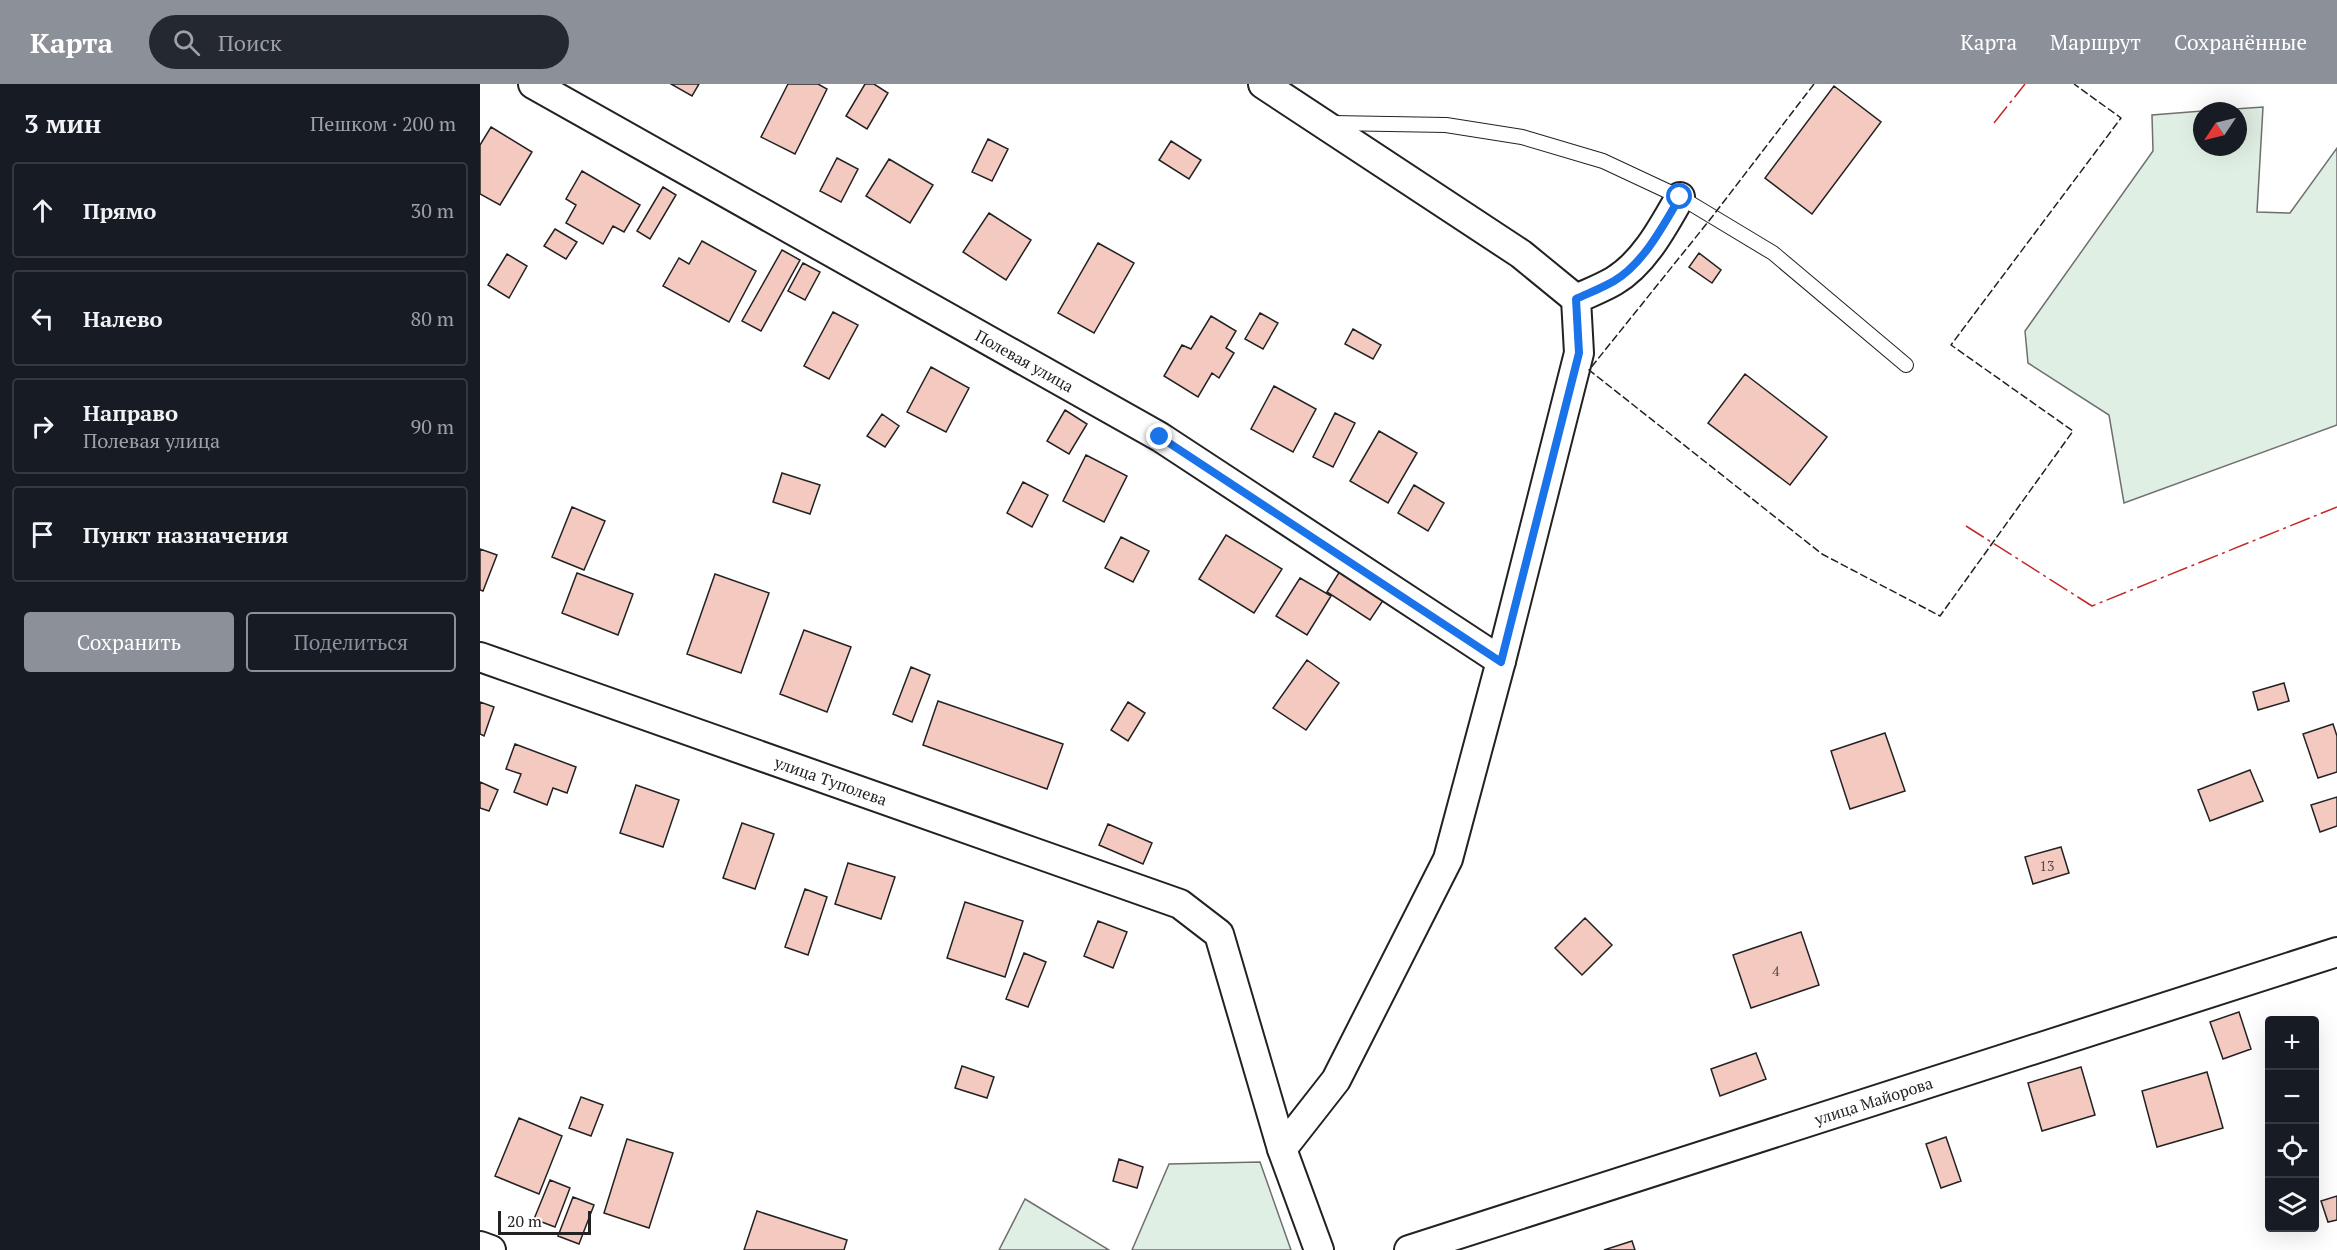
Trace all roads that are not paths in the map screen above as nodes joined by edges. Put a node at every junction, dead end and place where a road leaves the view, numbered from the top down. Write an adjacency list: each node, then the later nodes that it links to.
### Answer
1 (533, 84): 8 (street, Полевая улица)
2 (1263, 84): 3 (street)
3 (1323, 123): 4 (lane); 5 (street)
4 (1680, 197): 5 (street); 6 (lane)
5 (1576, 299): 8 (street)
6 (1906, 365)
7 (480, 657): 10 (street, улица Туполева)
8 (1501, 662): 10 (street)
9 (2337, 952): 14 (street, улица Майорова)
10 (1282, 1149): 13 (street, улица Туполева)
11 (480, 1246): 12 (street)
12 (491, 1250)
13 (1319, 1250)
14 (1409, 1250)

